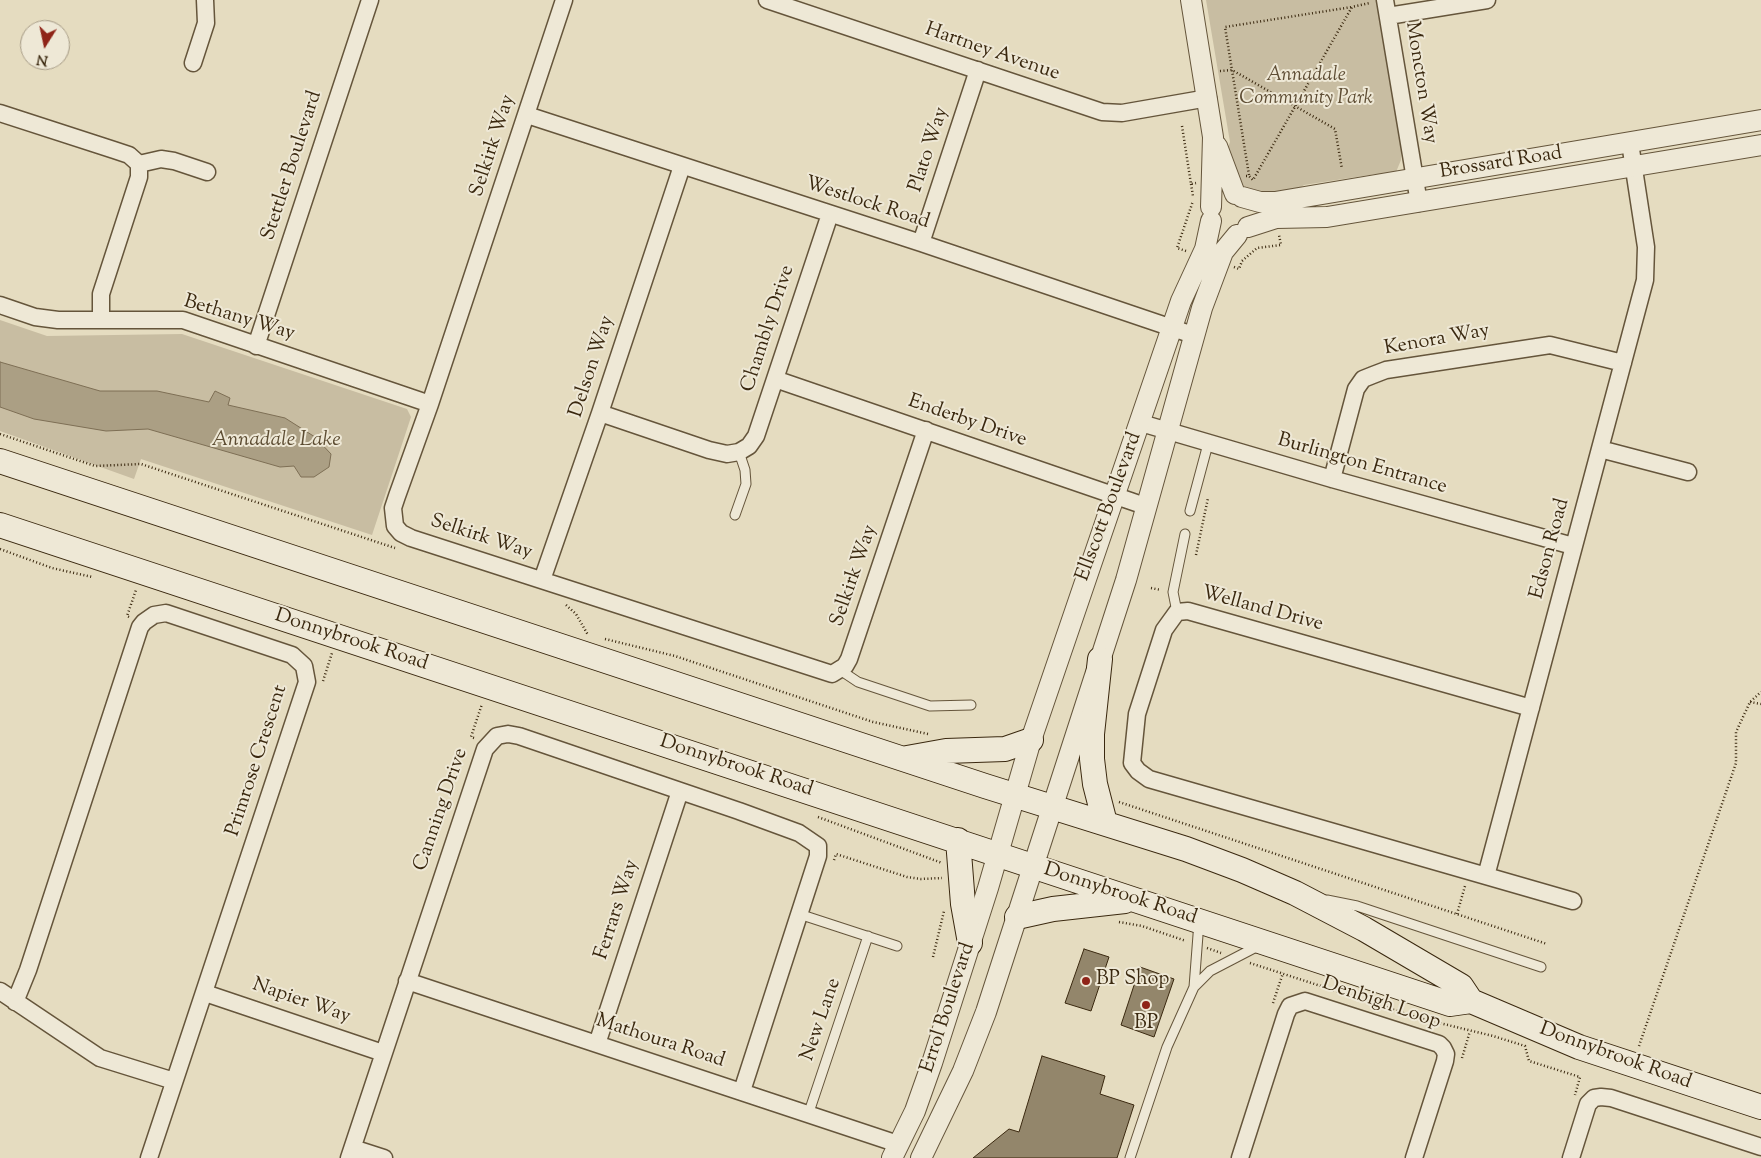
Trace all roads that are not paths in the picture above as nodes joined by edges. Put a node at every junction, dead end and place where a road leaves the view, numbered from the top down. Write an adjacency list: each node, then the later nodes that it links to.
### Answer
1 (205, 0): 8 (street)
2 (370, 0): 31 (street, Stettler Boulevard)
3 (564, 0): 12 (street, Selkirk Way)
4 (767, 0): 9 (street, Hartney Avenue)
5 (1191, 0): 10 (street)
6 (1487, 0): 7 (street)
7 (1386, 6): 20 (street, Moncton Way)
8 (193, 63)
9 (978, 70): 10 (street, Hartney Avenue); 26 (street, Plato Way)
10 (1208, 98): 21 (street)
11 (0, 113): 16 (street)
12 (527, 115): 17 (street, Westlock Road); 34 (street, Selkirk Way)
13 (1761, 120): 14 (street, Brossard Road)
14 (1630, 143): 18 (street, Edson Road); 20 (street, Brossard Road)
15 (1761, 145): 18 (street, Brossard Road)
16 (139, 164): 19 (street); 28 (street)
17 (682, 166): 23 (street, Westlock Road); 35 (street, Delson Way)
18 (1634, 166): 22 (street, Brossard Road); 32 (street, Edson Road)
19 (207, 172)
20 (1414, 178): 21 (street, Brossard Road); 22 (street, Moncton Way)
21 (1234, 185): 24 (street); 25 (street)
22 (1419, 203): 25 (street, Brossard Road)
23 (830, 214): 26 (street, Westlock Road); 33 (street, Chambly Drive)
24 (1211, 214): 25 (street); 29 (street, Ellscott Boulevard)
25 (1243, 231): 30 (street, Ellscott Boulevard)
26 (921, 243): 29 (street, Westlock Road)
27 (0, 305): 28 (street, Bethany Way)
28 (101, 320): 31 (street, Bethany Way)
29 (1172, 328): 30 (street, Westlock Road); 36 (street, Ellscott Boulevard)
30 (1193, 335): 38 (street, Ellscott Boulevard)
31 (256, 346): 34 (street, Bethany Way)
32 (1622, 363): 40 (street, Edson Road); 44 (street, Kenora Way)
33 (775, 379): 37 (street, Enderby Drive); 41 (street, Chambly Drive)
34 (430, 404): 52 (street, Selkirk Way)
35 (600, 413): 41 (street); 52 (street, Delson Way)
36 (1141, 423): 38 (street, Burlington Entrance); 45 (street, Ellscott Boulevard)
37 (926, 430): 45 (street, Enderby Drive); 55 (street, Selkirk Way)
38 (1166, 432): 39 (street, Burlington Entrance); 46 (street, Ellscott Boulevard)
39 (1208, 444): 44 (street, Burlington Entrance); 47 (lane)
40 (1600, 450): 43 (street); 51 (street, Edson Road)
41 (739, 452): 48 (lane)
42 (0, 461): 59 (main road, Donnybrook Road)
43 (1688, 472)
44 (1332, 480): 51 (street, Burlington Entrance)
45 (1116, 495): 46 (street, Enderby Drive); 58 (street, Ellscott Boulevard)
46 (1145, 506): 54 (street, Ellscott Boulevard)
47 (1190, 511)
48 (735, 515)
49 (0, 526): 64 (main road, Donnybrook Road)
50 (1185, 534): 53 (lane)
51 (1573, 546): 57 (street, Edson Road)
52 (542, 580): 55 (street, Selkirk Way)
53 (1177, 612): 57 (street, Welland Drive); 67 (street, Welland Drive)
54 (1100, 658): 62 (street, Ellscott Boulevard); 63 (main road)
55 (840, 670): 56 (lane)
56 (971, 705)
57 (1531, 708): 67 (street, Edson Road)
58 (1030, 740): 59 (main road); 61 (street, Ellscott Boulevard)
59 (903, 758): 61 (main road, Donnybrook Road)
60 (680, 791): 71 (street, Canning Drive); 79 (street, Canning Drive); 85 (street, Ferrars Way)
61 (1014, 795): 62 (main road, Donnybrook Road); 65 (street, Errol Boulevard)
62 (1052, 806): 63 (main road, Donnybrook Road); 66 (street, Ellscott Boulevard)
63 (1105, 823): 68 (main road, Donnybrook Road)
64 (958, 840): 65 (main road, Donnybrook Road); 76 (main road)
65 (998, 854): 66 (main road, Donnybrook Road); 76 (street, Errol Boulevard)
66 (1033, 866): 69 (main road, Donnybrook Road); 72 (street, Errol Boulevard)
67 (1486, 876): 70 (street)
68 (1295, 893): 78 (lane, Donnybrook Road); 83 (main road, Donnybrook Road)
69 (1137, 900): 72 (main road); 73 (main road, Donnybrook Road)
70 (1573, 901)
71 (799, 914): 74 (lane); 88 (street, Canning Drive)
72 (1017, 917): 96 (street, Errol Boulevard)
73 (1199, 921): 75 (main road, Donnybrook Road); 80 (lane)
74 (868, 936): 77 (lane); 90 (lane, New Lane)
75 (1264, 942): 80 (lane); 83 (main road, Donnybrook Road)
76 (970, 943): 92 (street, Errol Boulevard)
77 (897, 946)
78 (1541, 967)
79 (407, 981): 85 (street, Mathoura Road); 86 (street, Canning Drive)
80 (1194, 987): 97 (lane)
81 (0, 991): 84 (street)
82 (205, 992): 84 (street, Primrose Crescent); 86 (street, Napier Way); 87 (street, Primrose Crescent)
83 (1472, 1001): 89 (main road, Donnybrook Road)
84 (15, 1002): 87 (street)
85 (597, 1044): 88 (street, Mathoura Road)
86 (383, 1053): 93 (street, Canning Drive)
87 (174, 1081): 94 (street, Primrose Crescent)
88 (742, 1091): 90 (street, Mathoura Road)
89 (1761, 1107)
90 (808, 1115): 92 (street, Mathoura Road)
91 (1751, 1149): 100 (street)
92 (895, 1151)
93 (351, 1153): 95 (street)
94 (149, 1158)
95 (384, 1158)
96 (921, 1158)
97 (1130, 1158)
98 (1240, 1158): 99 (street, Denbigh Loop)
99 (1414, 1158)
100 (1570, 1158)

